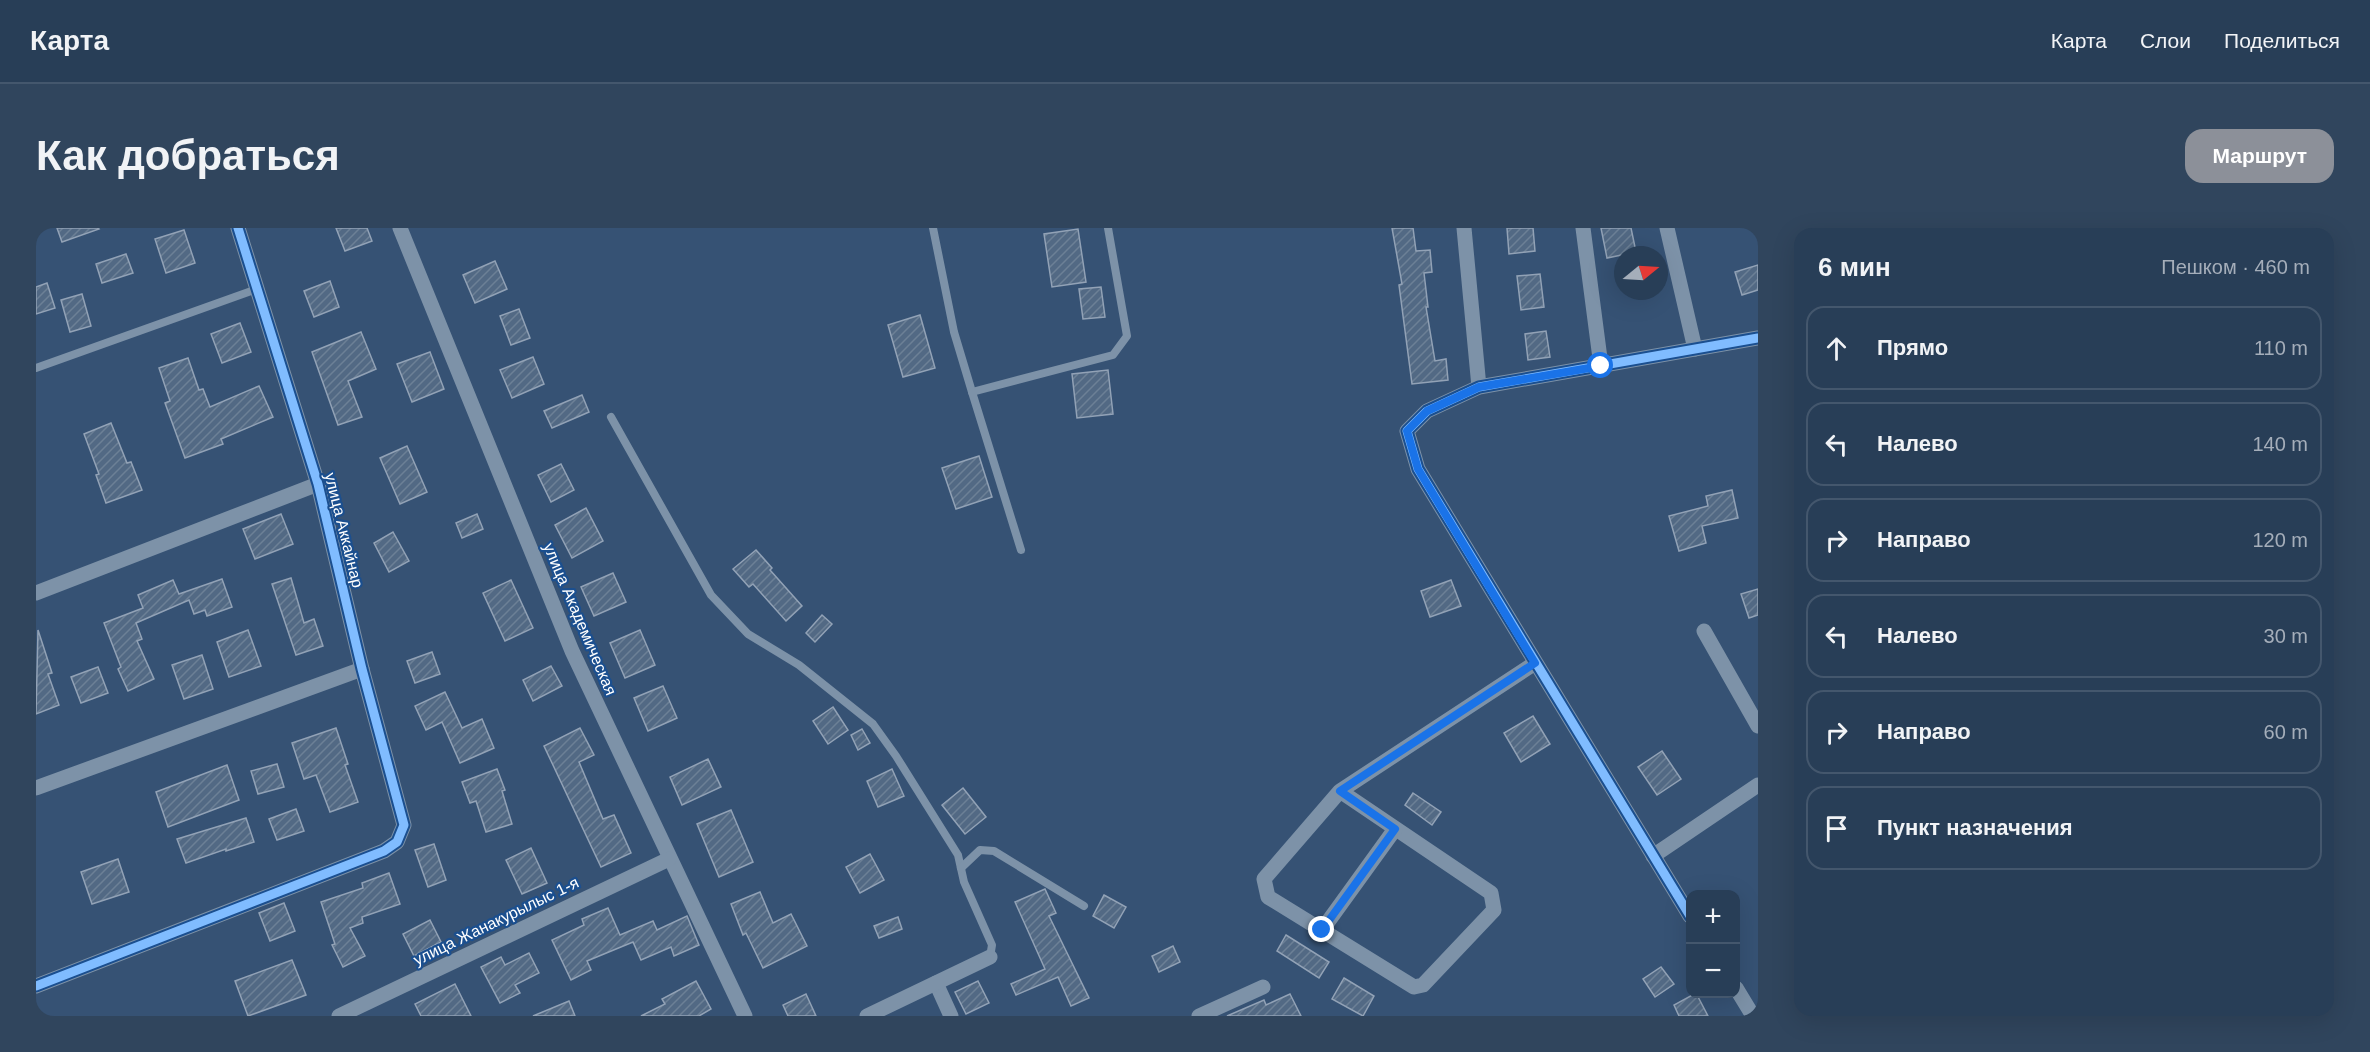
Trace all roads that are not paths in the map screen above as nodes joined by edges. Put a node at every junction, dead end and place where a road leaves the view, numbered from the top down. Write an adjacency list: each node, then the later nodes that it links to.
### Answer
1 (238, 228): 8 (street, улица Аккайнар)
2 (400, 228): 28 (street, улица Академическая)
3 (933, 228): 14 (lane)
4 (1108, 228): 14 (lane)
5 (1464, 228): 13 (street)
6 (1583, 228): 11 (street)
7 (1667, 228): 10 (street)
8 (257, 289): 12 (lane); 16 (street, улица Аккайнар)
9 (1758, 338): 10 (street)
10 (1695, 349): 11 (street)
11 (1601, 366): 13 (street)
12 (36, 368)
13 (1479, 387): 20 (street)
14 (972, 392): 17 (lane)
15 (611, 417): 29 (lane)
16 (318, 484): 18 (street); 21 (street, улица Аккайнар)
17 (1021, 550)
18 (36, 593)
19 (1704, 632): 22 (street)
20 (1535, 663): 25 (street); 27 (street)
21 (362, 669): 24 (street); 35 (street, улица Аккайнар)
22 (1758, 726)
23 (1758, 785): 27 (street)
24 (36, 788)
25 (1340, 791): 26 (street); 32 (street)
26 (1395, 829): 32 (street); 32 (street)
27 (1653, 856): 31 (street)
28 (669, 859): 38 (street, улица Жанакурылыс 1-я); 39 (street, улица Академическая)
29 (961, 868): 30 (lane); 33 (lane)
30 (1084, 906)
31 (1686, 910)
32 (1322, 930)
33 (990, 957): 34 (street)
34 (936, 983): 40 (street); 41 (street)
35 (36, 986)
36 (1263, 987): 42 (street)
37 (1740, 995): 43 (street)
38 (339, 1016)
39 (745, 1016)
40 (867, 1016)
41 (951, 1016)
42 (1199, 1016)
43 (1753, 1016)

